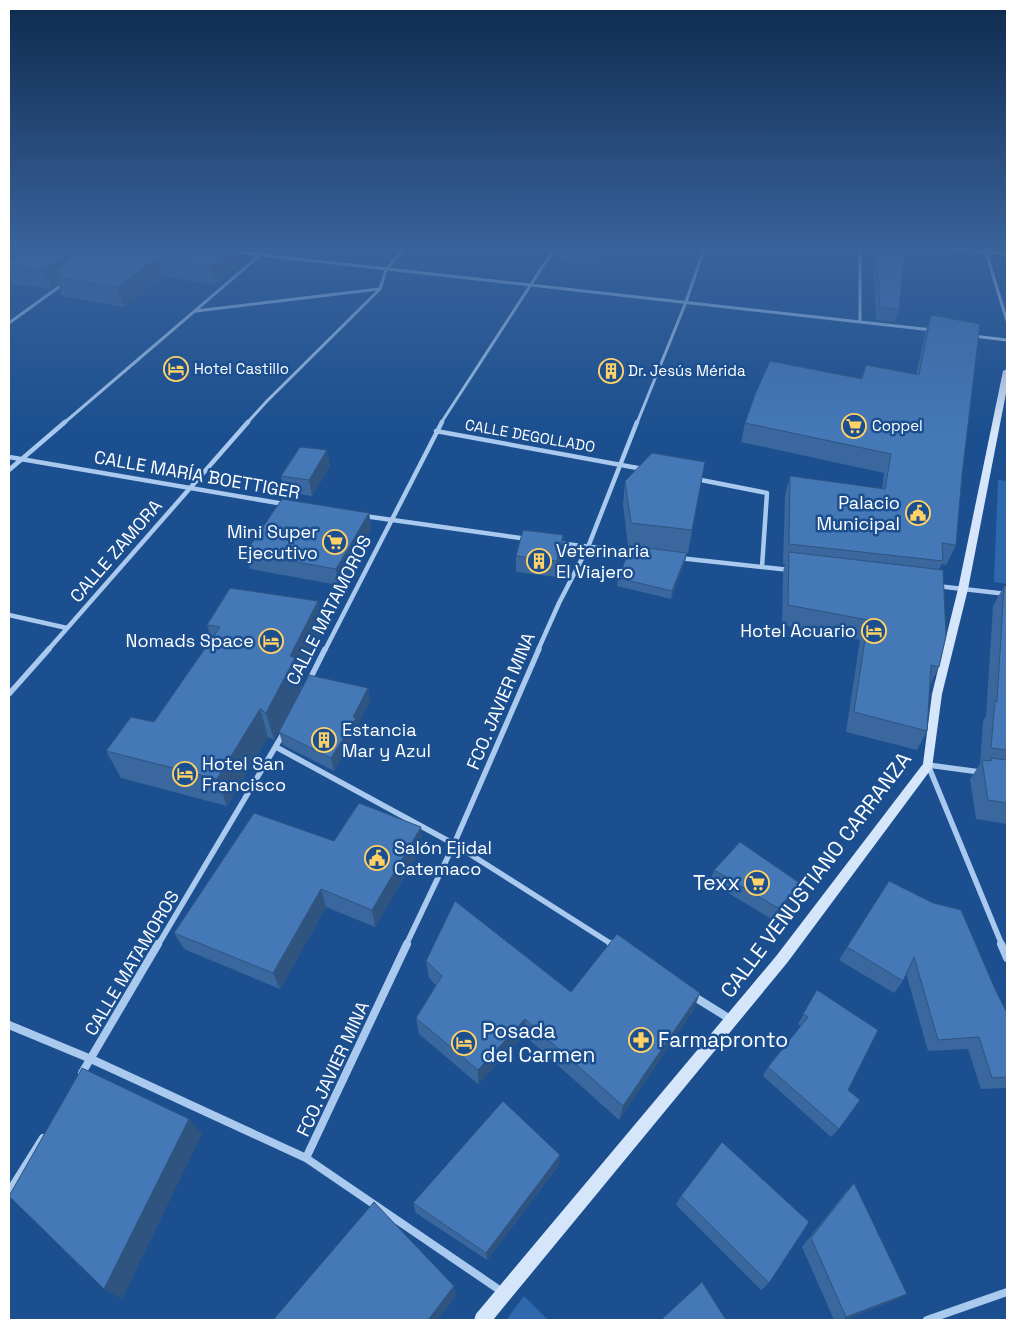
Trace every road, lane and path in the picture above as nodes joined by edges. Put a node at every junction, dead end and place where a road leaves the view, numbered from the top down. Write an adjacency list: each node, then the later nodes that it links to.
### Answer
1 (25, 311): 9 (street)
2 (196, 311): 16 (street)
3 (358, 311): 21 (street, CALLE ZAMORA)
4 (515, 311): 14 (street, CALLE MATAMOROS)
5 (682, 311): 17 (street, FCO. JAVIER MINA)
6 (769, 311): 8 (street)
7 (860, 311): 8 (street)
8 (860, 321): 10 (street)
9 (9, 323)
10 (938, 331)
11 (968, 335): 12 (street)
12 (1007, 340)
13 (1007, 371): 33 (street, CALLE VENUSTIANO CARRANZA)
14 (436, 431): 17 (street, CALLE DEGOLLADO); 24 (street, CALLE MATAMOROS)
15 (9, 456): 16 (street, CALLE MARÍA BOETTIGER)
16 (22, 459): 18 (street); 21 (street, CALLE MARÍA BOETTIGER)
17 (620, 464): 19 (street, CALLE DEGOLLADO); 27 (street, FCO. JAVIER MINA)
18 (9, 470)
19 (647, 470)
20 (694, 478): 30 (street)
21 (189, 488): 22 (street, CALLE MARÍA BOETTIGER); 36 (street, CALLE ZAMORA)
22 (294, 505)
23 (361, 516): 24 (street)
24 (390, 520): 25 (street); 37 (street, CALLE MATAMOROS)
25 (532, 539)
26 (550, 542): 27 (street)
27 (588, 547): 28 (street); 43 (street, FCO. JAVIER MINA)
28 (637, 553)
29 (675, 557): 30 (street)
30 (762, 567): 31 (street)
31 (800, 571)
32 (934, 586): 33 (street)
33 (963, 589): 34 (street); 41 (street, CALLE VENUSTIANO CARRANZA)
34 (1007, 594)
35 (9, 615): 36 (street)
36 (67, 628): 38 (street, CALLE ZAMORA)
37 (307, 686)
38 (9, 694)
39 (285, 730): 40 (street, CALLE MATAMOROS)
40 (276, 747): 43 (street); 49 (street, CALLE MATAMOROS)
41 (928, 765): 42 (street); 45 (street); 47 (street, CALLE VENUSTIANO CARRANZA)
42 (988, 773)
43 (454, 844): 44 (street); 52 (street, FCO. JAVIER MINA)
44 (622, 951)
45 (1007, 958)
46 (690, 994): 47 (street)
47 (732, 1020): 55 (street, CALLE VENUSTIANO CARRANZA)
48 (9, 1025): 49 (street)
49 (91, 1058): 50 (street, CALLE MATAMOROS); 52 (street)
50 (81, 1075)
51 (45, 1134): 53 (street)
52 (306, 1158): 55 (street)
53 (9, 1192)
54 (1007, 1292): 57 (street)
55 (504, 1293): 56 (street, CALLE VENUSTIANO CARRANZA)
56 (482, 1320)
57 (928, 1320)

